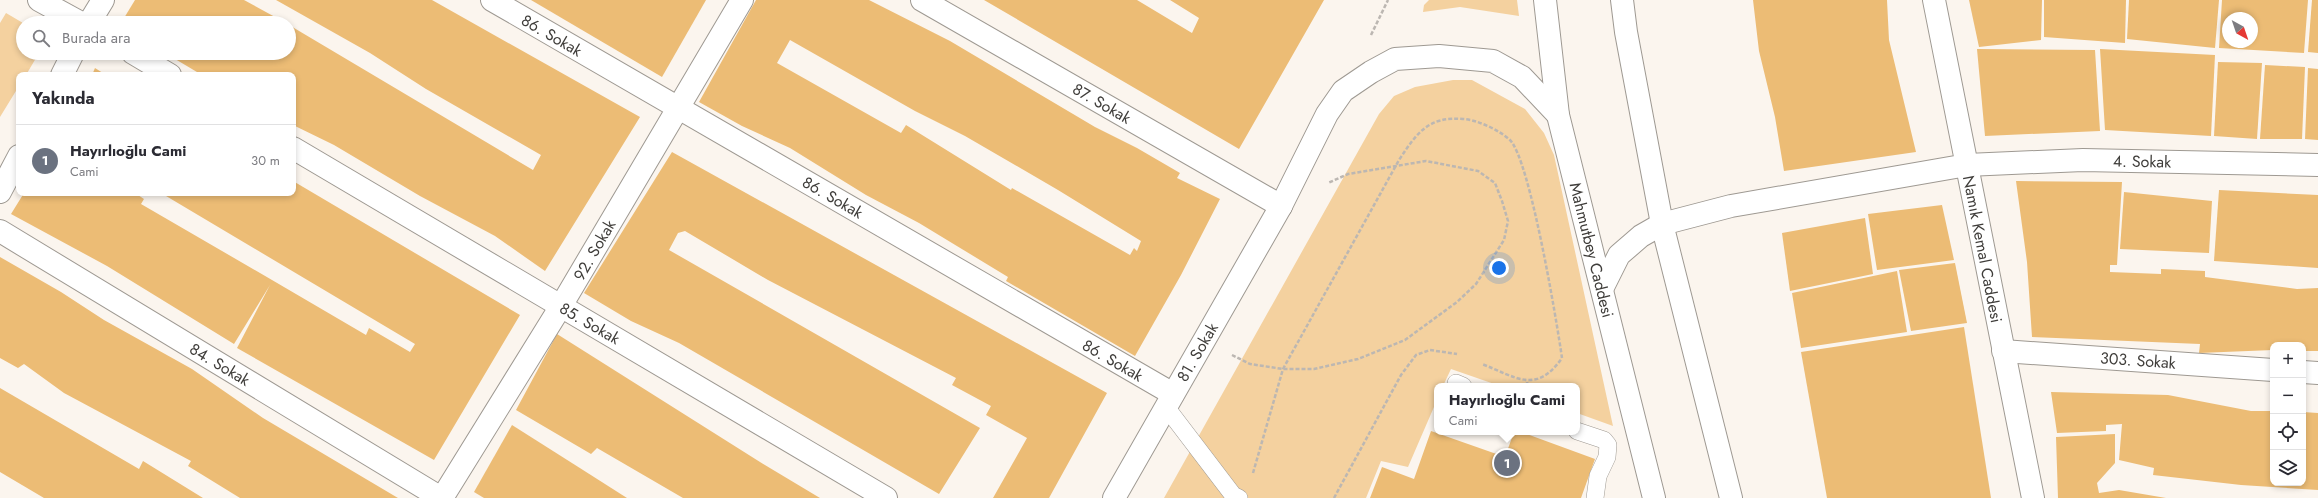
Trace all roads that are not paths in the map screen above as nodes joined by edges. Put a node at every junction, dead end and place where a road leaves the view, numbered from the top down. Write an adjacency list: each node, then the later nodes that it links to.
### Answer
1 (39, 0): 9 (street)
2 (103, 0): 10 (street)
3 (492, 0): 15 (street, 86. Sokak)
4 (742, 0): 15 (street, 92. Sokak)
5 (922, 0): 22 (street, 87. Sokak)
6 (1545, 0): 16 (street, Mahmutbey Caddesi)
7 (1622, 0): 23 (street)
8 (1934, 0): 19 (street, Namık Kemal Caddesi)
9 (68, 16)
10 (93, 16)
11 (70, 60): 13 (street)
12 (145, 60): 14 (street)
13 (64, 72)
14 (165, 72)
15 (677, 107): 26 (street, 92. Sokak); 31 (street, 86. Sokak)
16 (1558, 115): 22 (street, 81. Sokak); 25 (street, Mahmutbey Caddesi)
17 (296, 150): 26 (street, 85. Sokak)
18 (16, 162): 21 (street)
19 (1967, 165): 20 (street, 4. Sokak); 23 (street, 4. Sokak); 27 (street, Namık Kemal Caddesi)
20 (2318, 165)
21 (0, 192)
22 (1281, 206): 31 (street, 81. Sokak)
23 (1662, 224): 25 (street, 4. Sokak); 39 (street)
24 (0, 231): 33 (street, 84. Sokak)
25 (1602, 289): 38 (street, Mahmutbey Caddesi)
26 (561, 306): 33 (street, 92. Sokak); 34 (street, 85. Sokak)
27 (2003, 351): 28 (street, 303. Sokak); 40 (street, Namık Kemal Caddesi)
28 (2270, 370)
29 (2306, 372): 30 (street)
30 (2318, 374)
31 (1169, 401): 35 (street, 81. Sokak); 36 (lane)
32 (1580, 432): 37 (lane)
33 (442, 498)
34 (886, 498)
35 (1114, 498)
36 (1239, 498)
37 (1595, 498)
38 (1654, 498)
39 (1731, 498)
40 (2033, 498)

